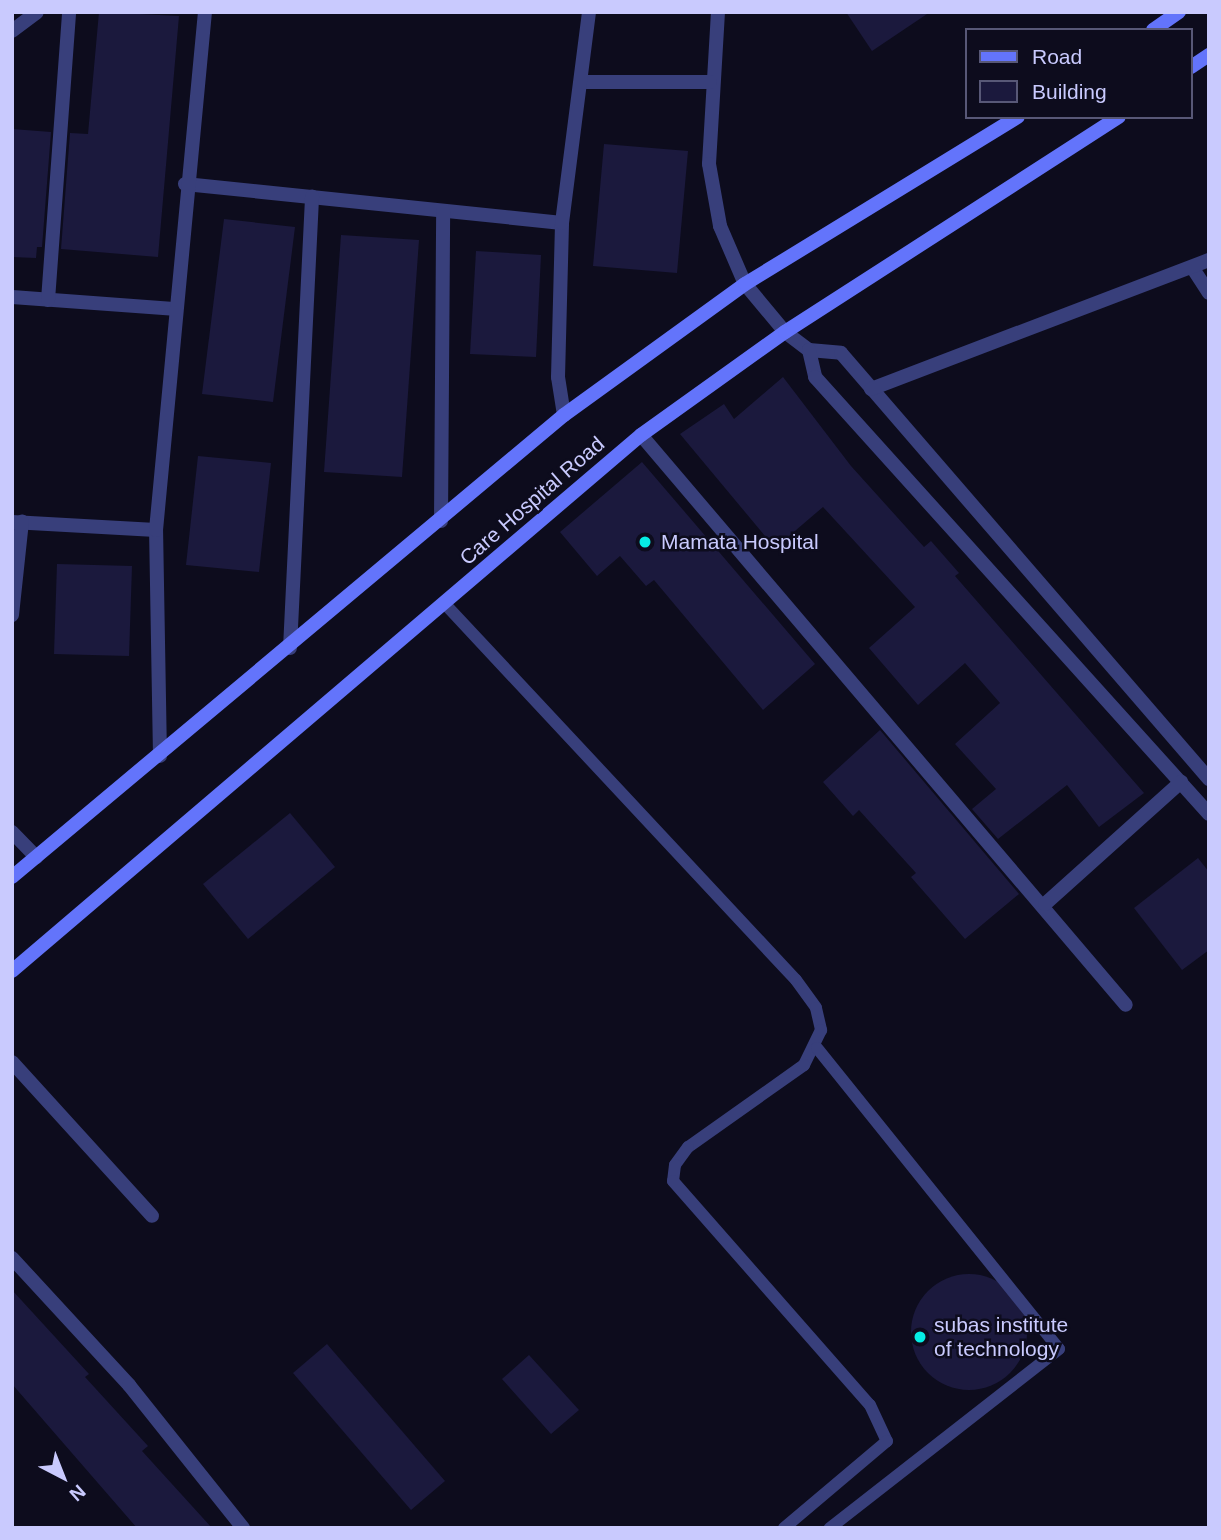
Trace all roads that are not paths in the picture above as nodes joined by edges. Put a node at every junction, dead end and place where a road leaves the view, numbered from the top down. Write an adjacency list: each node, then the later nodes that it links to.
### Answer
1 (18, 12): 9 (street)
2 (37, 12): 9 (street)
3 (69, 12): 25 (street)
4 (205, 12): 16 (street)
5 (589, 12): 12 (street)
6 (718, 12): 13 (street)
7 (1179, 12): 8 (street)
8 (1156, 28)
9 (15, 29)
10 (1209, 55): 11 (street)
11 (1193, 66)
12 (583, 82): 13 (street); 19 (street)
13 (710, 82): 22 (street)
14 (1015, 119): 22 (street, Care Hospital Road)
15 (1116, 119): 27 (street, Care Hospital Road)
16 (185, 184): 17 (street); 26 (street)
17 (312, 197): 18 (street); 37 (street)
18 (443, 211): 19 (street); 32 (street)
19 (562, 223): 30 (street)
20 (1209, 260): 21 (street)
21 (1192, 267): 23 (street); 29 (street)
22 (745, 284): 27 (street); 30 (street, Care Hospital Road)
23 (1208, 292)
24 (12, 297): 25 (street)
25 (48, 300): 26 (street)
26 (174, 309): 34 (street)
27 (785, 332): 28 (street); 31 (street, Care Hospital Road)
28 (809, 350): 29 (street); 41 (street)
29 (871, 389): 39 (street)
30 (564, 415): 32 (street, Care Hospital Road)
31 (641, 435): 35 (street, Care Hospital Road); 46 (street)
32 (441, 521): 37 (street, Care Hospital Road)
33 (17, 522): 34 (street); 36 (street)
34 (156, 530): 38 (street)
35 (445, 604): 47 (street, Care Hospital Road); 49 (lane)
36 (12, 615)
37 (290, 648): 38 (street, Care Hospital Road)
38 (159, 755): 44 (street, Care Hospital Road)
39 (1203, 763): 40 (street)
40 (1209, 779)
41 (1181, 782): 42 (street); 46 (street)
42 (1209, 814)
43 (12, 832): 44 (street)
44 (36, 857): 45 (street, Care Hospital Road)
45 (12, 877)
46 (1045, 905): 48 (street)
47 (12, 971)
48 (1126, 1005)
49 (817, 1048): 54 (lane); 55 (lane)
50 (12, 1062): 51 (street)
51 (152, 1216)
52 (12, 1258): 53 (street)
53 (243, 1528)
54 (784, 1528)
55 (830, 1528)

